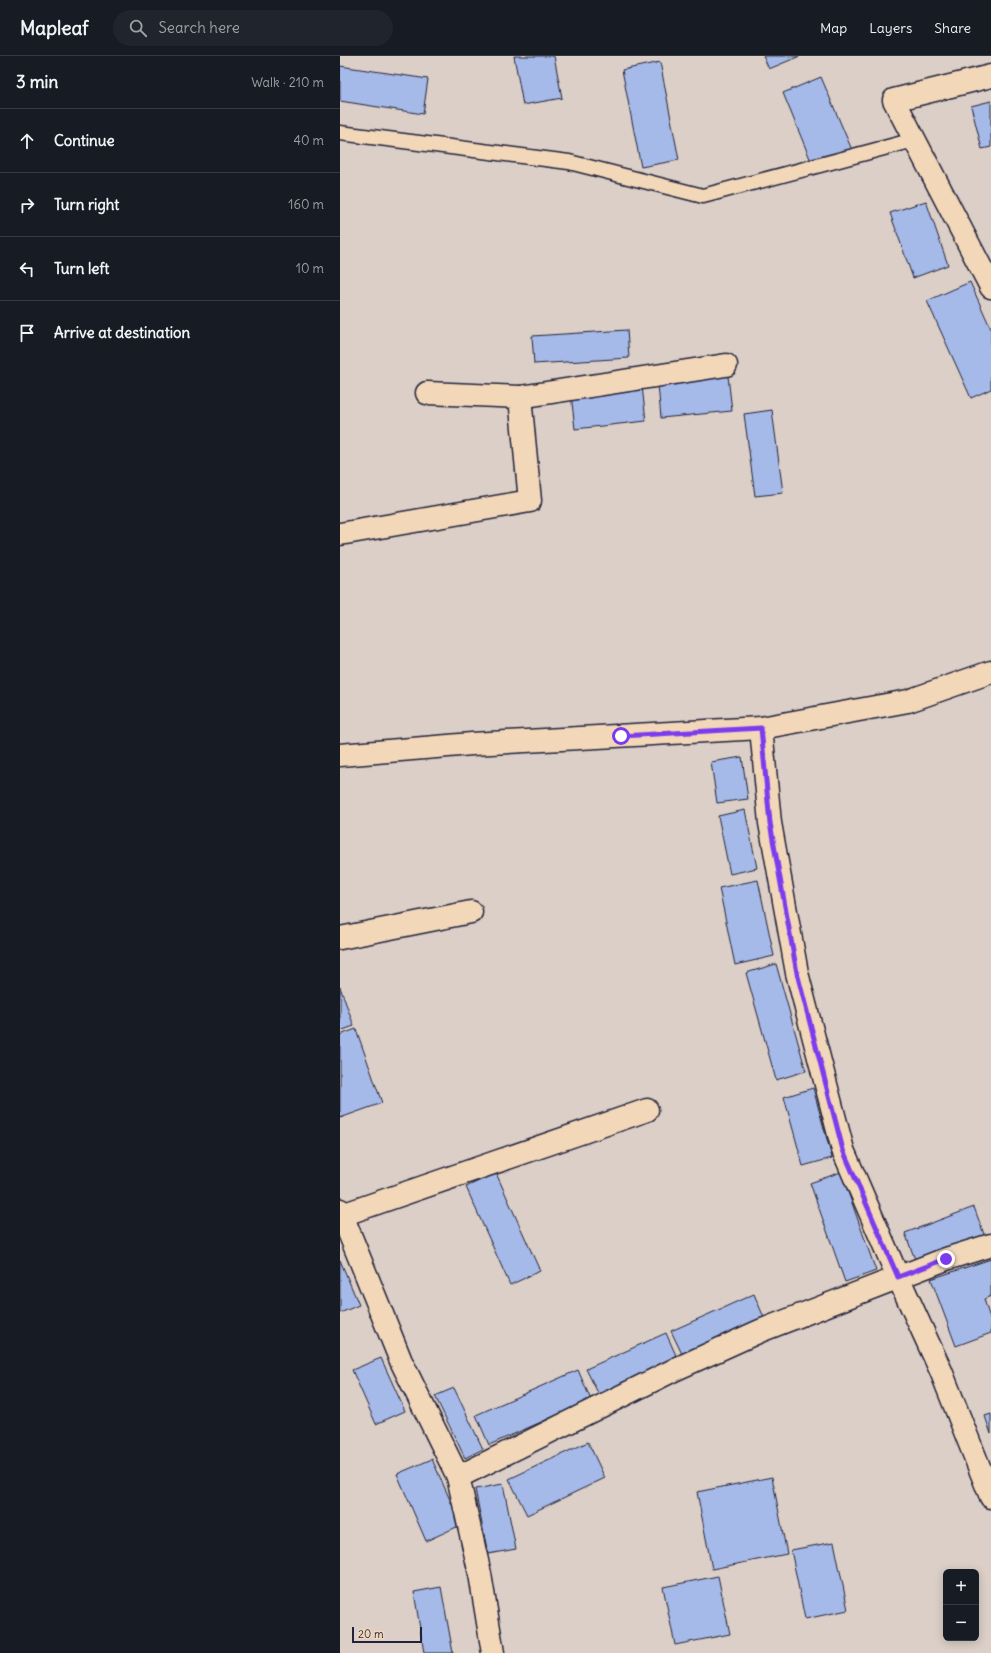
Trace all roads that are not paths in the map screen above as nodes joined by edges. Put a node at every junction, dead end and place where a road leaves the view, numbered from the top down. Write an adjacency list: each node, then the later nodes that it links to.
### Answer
1 (991, 76): 3 (street)
2 (340, 133): 3 (lane)
3 (914, 140): 4 (street)
4 (991, 287)
5 (726, 365): 7 (street)
6 (427, 393): 7 (street)
7 (520, 397): 8 (street)
8 (340, 534)
9 (991, 672): 10 (street)
10 (761, 728): 11 (street); 17 (street)
11 (340, 755)
12 (471, 912): 13 (street)
13 (340, 938)
14 (647, 1110): 15 (street)
15 (341, 1212): 18 (street)
16 (991, 1245): 17 (street)
17 (898, 1277): 18 (street); 19 (street)
18 (458, 1477): 20 (street)
19 (991, 1497)
20 (493, 1653)

